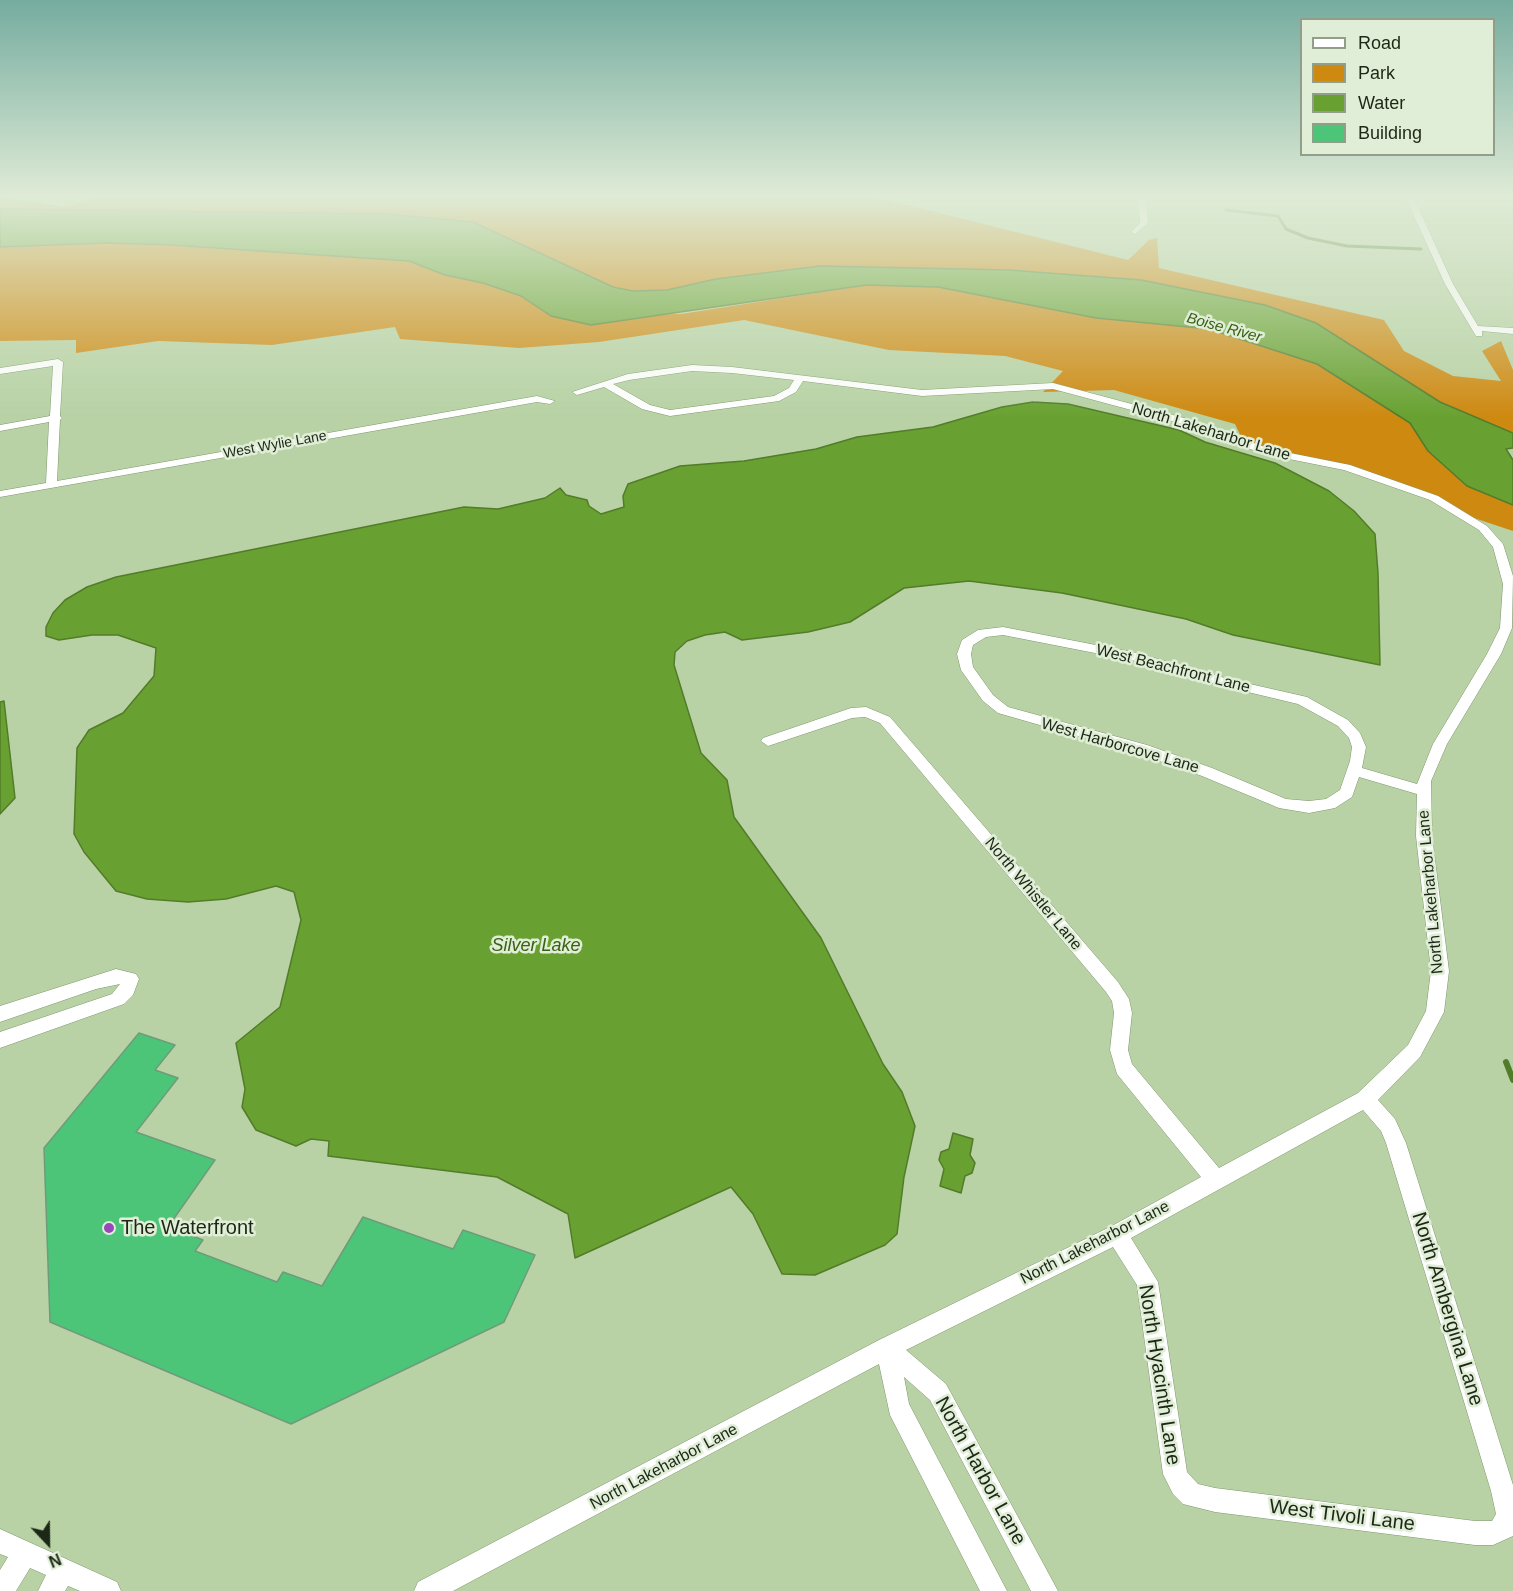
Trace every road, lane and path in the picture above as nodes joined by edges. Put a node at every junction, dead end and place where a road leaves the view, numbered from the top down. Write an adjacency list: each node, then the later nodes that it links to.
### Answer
1 (1442, 268): 2 (street)
2 (1513, 331)
3 (0, 371): 8 (street)
4 (800, 378): 5 (street, North Lakeharbor Lane); 5 (street); 12 (street, North Lakeharbor Lane)
5 (604, 383): 6 (street, North Lakeharbor Lane)
6 (577, 392)
7 (550, 401): 10 (street, West Wylie Lane)
8 (57, 418): 9 (street); 10 (street)
9 (0, 428)
10 (51, 485): 11 (street, West Wylie Lane)
11 (0, 494)
12 (1511, 581): 16 (street, North Lakeharbor Lane)
13 (964, 654): 15 (street, West Beachfront Lane); 15 (street, West Harborcove Lane)
14 (768, 741): 20 (street, North Whistler Lane)
15 (1356, 766): 16 (street)
16 (1424, 786): 19 (street, North Lakeharbor Lane)
17 (0, 1014): 18 (street)
18 (0, 1040)
19 (1365, 1099): 20 (street, North Lakeharbor Lane); 24 (street, North Ambergina Lane)
20 (1216, 1180): 21 (street, North Lakeharbor Lane)
21 (1117, 1234): 22 (street, North Lakeharbor Lane); 23 (street, North Hyacinth Lane)
22 (886, 1348): 30 (street, North Lakeharbor Lane); 31 (street); 32 (street, North Harbor Lane)
23 (1181, 1486): 24 (street, West Tivoli Lane)
24 (1506, 1527)
25 (0, 1541): 26 (street)
26 (25, 1553): 27 (street); 28 (street)
27 (57, 1581): 29 (street)
28 (1, 1591)
29 (108, 1591)
30 (427, 1591)
31 (994, 1591)
32 (1045, 1591)

